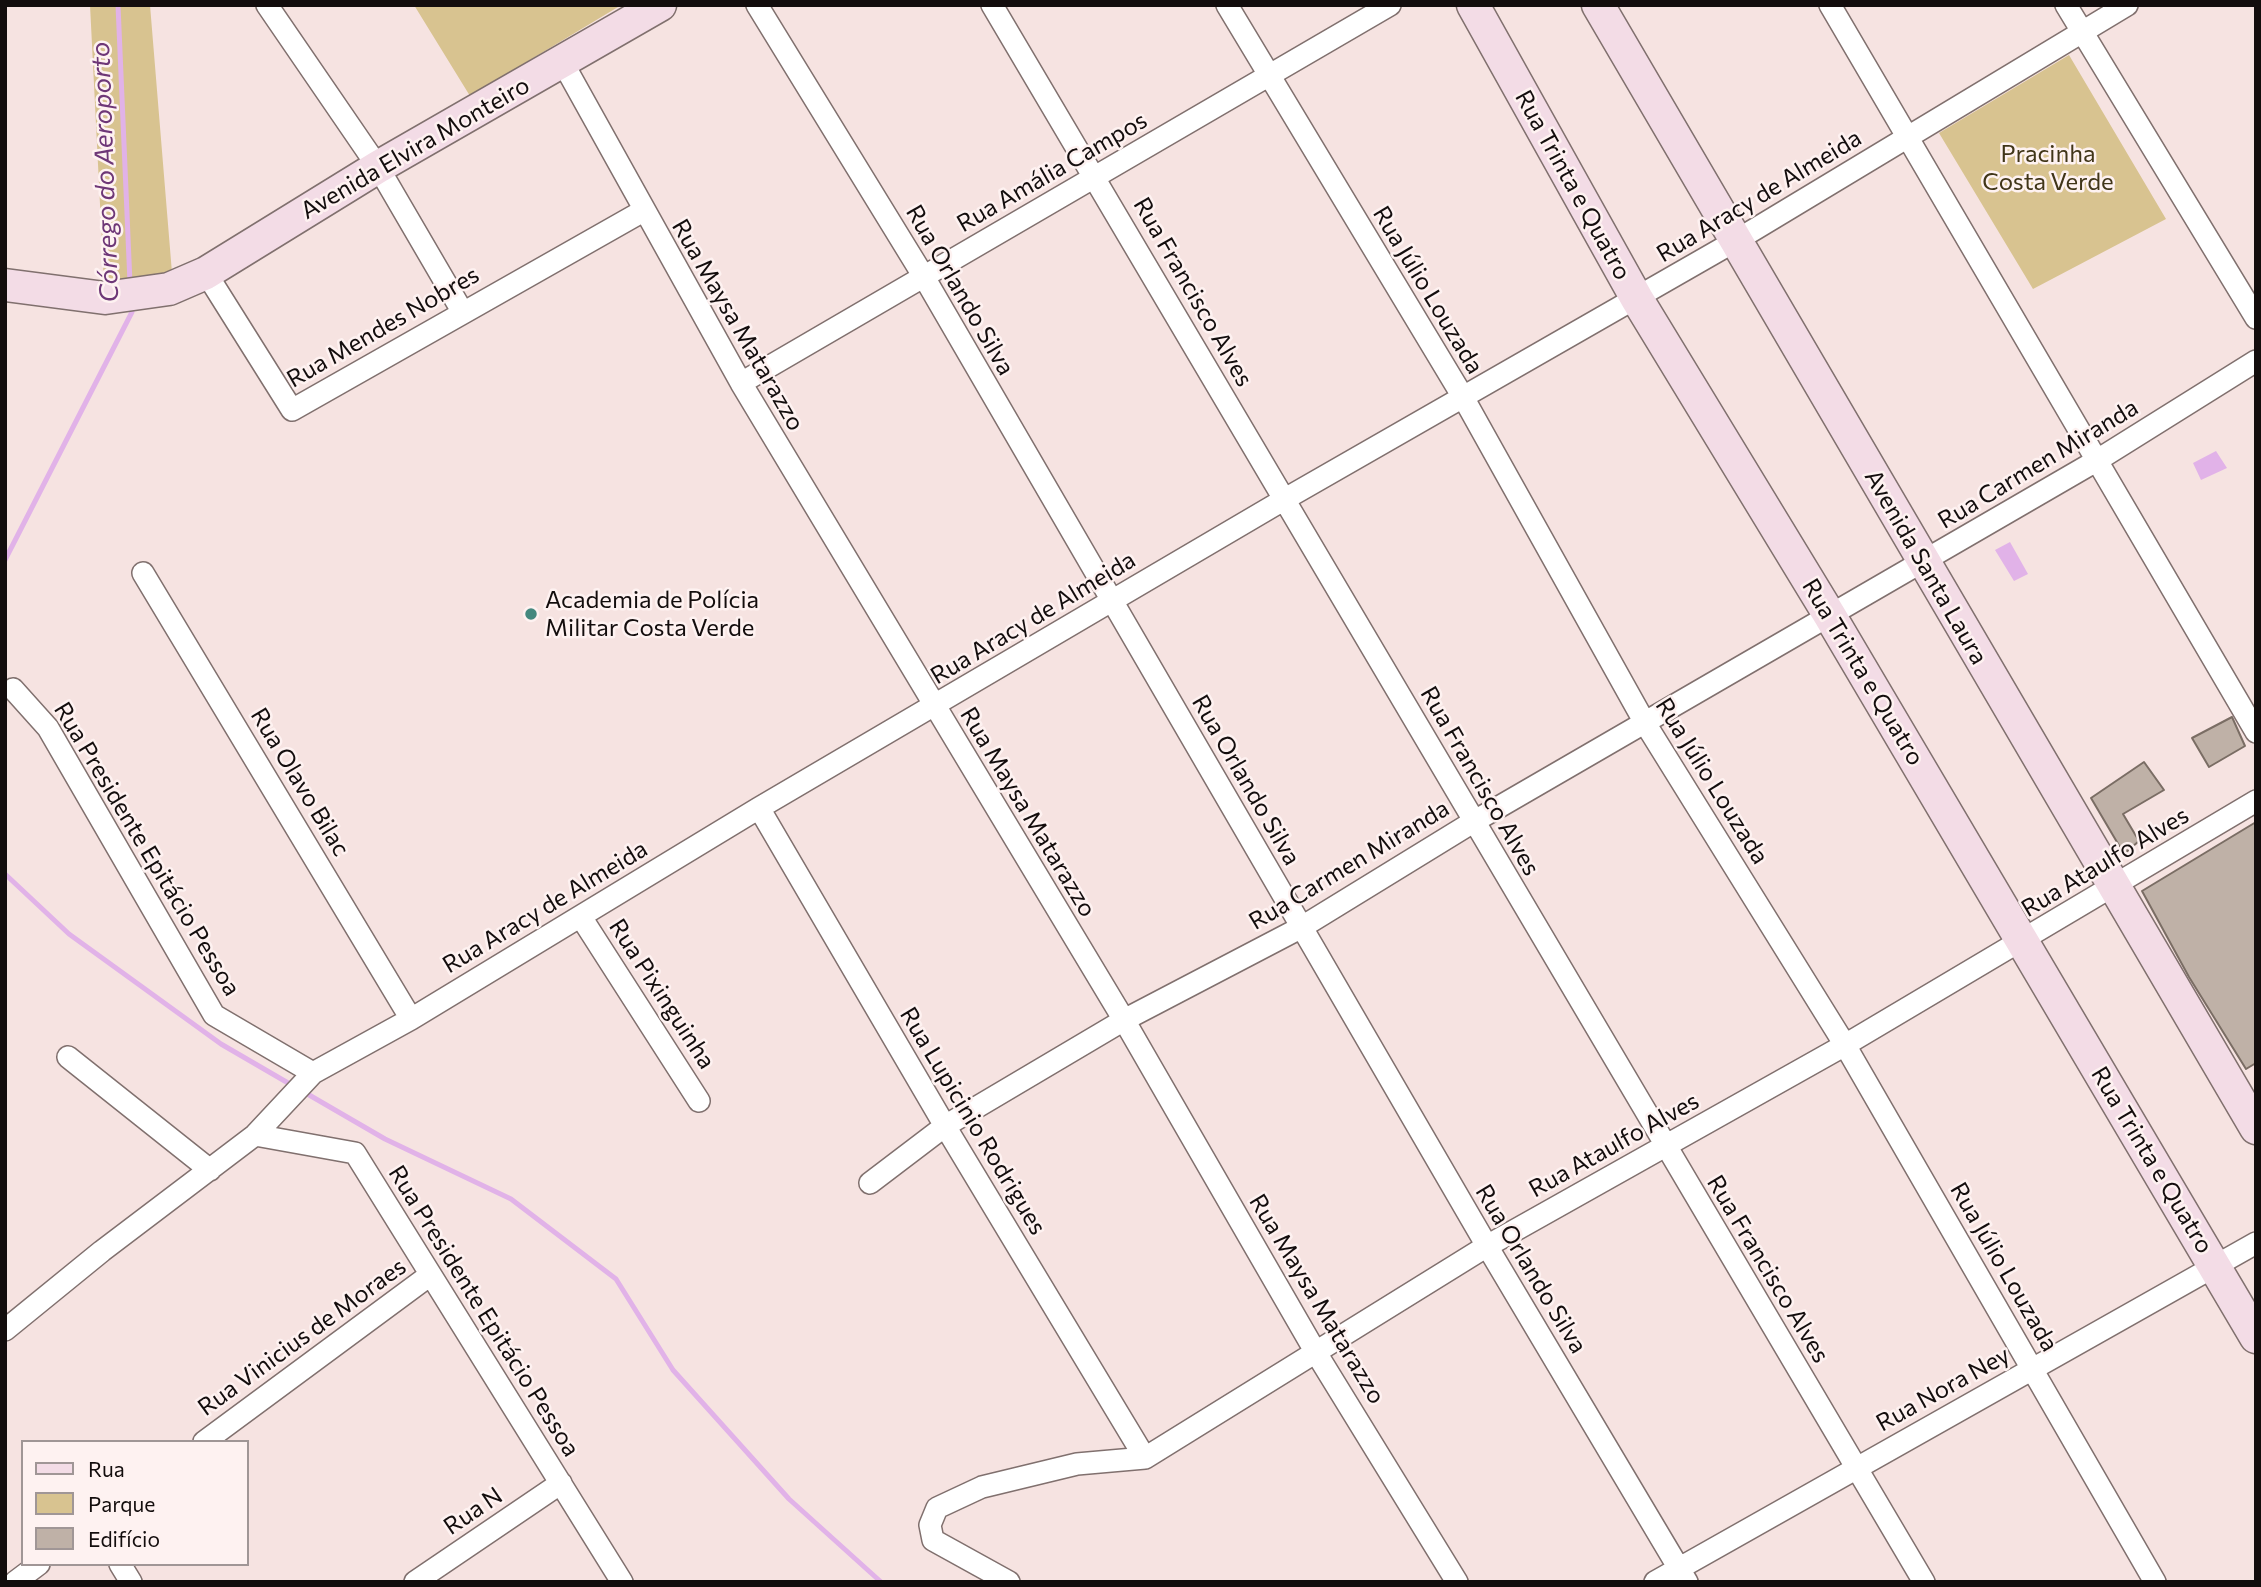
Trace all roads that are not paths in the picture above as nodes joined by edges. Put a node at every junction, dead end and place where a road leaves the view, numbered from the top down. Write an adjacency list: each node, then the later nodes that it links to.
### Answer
1 (267, 5): 16 (street)
2 (660, 5): 13 (street, Avenida Elvira Monteiro)
3 (757, 5): 21 (street, Rua Orlando Silva)
4 (992, 5): 17 (street, Rua Francisco Alves)
5 (1227, 5): 14 (street, Rua Júlio Louzada)
6 (1390, 5): 14 (street, Rua Amália Campos)
7 (1473, 5): 23 (street, Rua Trinta e Quatro)
8 (1598, 5): 19 (street, Avenida Santa Laura)
9 (1830, 5): 15 (street)
10 (2066, 5): 12 (street)
11 (2127, 5): 12 (street, Rua Aracy de Almeida)
12 (2082, 32): 15 (street, Rua Aracy de Almeida); 25 (street)
13 (563, 63): 16 (street, Avenida Elvira Monteiro); 18 (street, Rua Maysa Matarazzo)
14 (1268, 77): 17 (street, Rua Amália Campos); 28 (street, Rua Júlio Louzada)
15 (1907, 138): 19 (street, Rua Aracy de Almeida); 29 (street)
16 (378, 167): 20 (street, Avenida Elvira Monteiro); 24 (street)
17 (1096, 177): 21 (street, Rua Amália Campos); 30 (street, Rua Francisco Alves)
18 (643, 211): 24 (street, Rua Mendes Nobres); 27 (street, Rua Maysa Matarazzo)
19 (1737, 240): 23 (street, Rua Aracy de Almeida); 31 (street, Avenida Santa Laura)
20 (206, 273): 22 (street, Avenida Elvira Monteiro); 24 (street, Rua Mendes Nobres)
21 (924, 277): 27 (street, Rua Amália Campos); 33 (street, Rua Orlando Silva)
22 (5, 285)
23 (1637, 299): 28 (street, Rua Aracy de Almeida); 34 (street, Rua Trinta e Quatro)
24 (462, 311)
25 (2256, 318)
26 (2256, 361): 29 (street, Rua Carmen Miranda)
27 (741, 383): 36 (street, Rua Maysa Matarazzo)
28 (1463, 397): 30 (street, Rua Aracy de Almeida); 37 (street, Rua Júlio Louzada)
29 (2096, 461): 31 (street, Rua Carmen Miranda); 38 (street)
30 (1285, 499): 33 (street, Rua Aracy de Almeida); 41 (street, Rua Francisco Alves)
31 (1923, 564): 34 (street, Rua Carmen Miranda); 42 (street, Avenida Santa Laura)
32 (143, 573): 46 (street, Rua Olavo Bilac)
33 (1110, 602): 36 (street, Rua Aracy de Almeida); 44 (street, Rua Orlando Silva)
34 (1830, 616): 37 (street, Rua Carmen Miranda); 45 (street, Rua Trinta e Quatro)
35 (13, 689): 50 (street, Rua Presidente Epitácio Pessoa)
36 (933, 708): 40 (street, Rua Aracy de Almeida); 47 (street, Rua Maysa Matarazzo)
37 (1645, 723): 41 (street, Rua Carmen Miranda); 48 (street, Rua Júlio Louzada)
38 (2256, 732)
39 (2256, 801): 42 (street, Rua Ataulfo Alves)
40 (759, 808): 43 (street, Rua Aracy de Almeida); 52 (street, Rua Lupicinio Rodrigues)
41 (1473, 822): 44 (street, Rua Carmen Miranda); 55 (street, Rua Francisco Alves)
42 (2113, 888): 45 (street, Rua Ataulfo Alves); 53 (street, Avenida Santa Laura)
43 (581, 916): 46 (street, Rua Aracy de Almeida); 51 (street, Rua Pixinguinha)
44 (1302, 928): 47 (street, Rua Carmen Miranda); 59 (street, Rua Orlando Silva)
45 (2023, 942): 48 (street, Rua Ataulfo Alves); 60 (street, Rua Trinta e Quatro)
46 (411, 1019): 50 (street, Rua Aracy de Almeida)
47 (1124, 1020): 52 (street, Rua Carmen Miranda); 64 (street, Rua Maysa Matarazzo)
48 (1845, 1045): 55 (street, Rua Ataulfo Alves); 65 (street, Rua Júlio Louzada)
49 (68, 1057): 56 (street)
50 (307, 1078): 54 (street, Rua Aracy de Almeida)
51 (699, 1101)
52 (945, 1126): 57 (street, Rua Carmen Miranda); 67 (street, Rua Lupicinio Rodrigues)
53 (2256, 1128)
54 (255, 1135): 56 (street, Rua Aracy de Almeida); 61 (street, Rua Presidente Epitácio Pessoa)
55 (1666, 1147): 59 (street, Rua Ataulfo Alves); 68 (street, Rua Francisco Alves)
56 (209, 1170): 62 (street, Rua Aracy de Almeida)
57 (870, 1183)
58 (2256, 1243): 60 (street, Rua Nora Ney)
59 (1486, 1247): 64 (street, Rua Ataulfo Alves); 72 (street, Rua Orlando Silva)
60 (2215, 1266): 63 (street, Rua Trinta e Quatro); 65 (street, Rua Nora Ney)
61 (430, 1275): 66 (street, Rua Vinicius de Moraes); 69 (street, Rua Presidente Epitácio Pessoa)
62 (5, 1331)
63 (2256, 1337)
64 (1315, 1351): 67 (street, Rua Ataulfo Alves); 78 (street, Rua Maysa Matarazzo)
65 (2032, 1369): 68 (street, Rua Nora Ney); 81 (street, Rua Júlio Louzada)
66 (207, 1440)
67 (1145, 1458): 77 (street, Rua Ataulfo Alves)
68 (1856, 1468): 72 (street, Rua Nora Ney); 80 (street, Rua Francisco Alves)
69 (561, 1483): 75 (street, Rua N); 76 (street, Rua Presidente Epitácio Pessoa)
70 (36, 1566): 73 (street)
71 (121, 1566): 74 (street)
72 (1683, 1575): 79 (street, Rua Nora Ney)
73 (15, 1582)
74 (131, 1582)
75 (415, 1582)
76 (622, 1582)
77 (1009, 1582)
78 (1457, 1582)
79 (1655, 1582)
80 (1924, 1582)
81 (2155, 1582)

